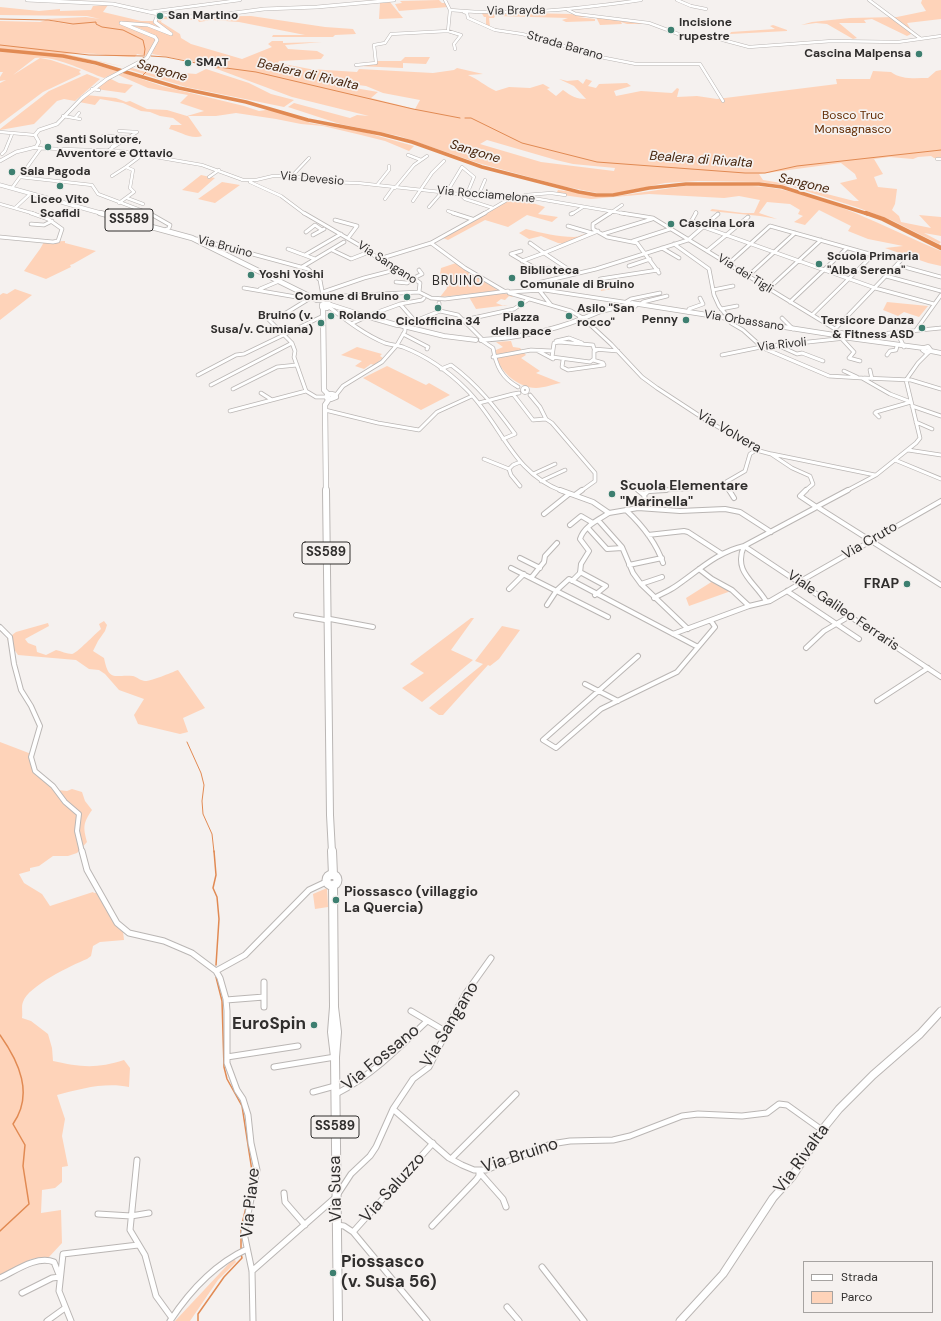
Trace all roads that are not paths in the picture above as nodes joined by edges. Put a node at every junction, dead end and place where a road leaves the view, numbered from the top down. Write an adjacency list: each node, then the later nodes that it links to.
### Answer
1 (27, 0): 14 (street)
2 (240, 0): 14 (street)
3 (384, 0): 9 (street)
4 (394, 0): 9 (street)
5 (445, 0): 11 (street)
6 (640, 0): 12 (street, Via Brayda)
7 (677, 0): 10 (street)
8 (869, 0): 17 (street)
9 (365, 1): 14 (street)
10 (706, 9)
11 (450, 10): 13 (street, Via Brayda); 15 (street)
12 (568, 10): 13 (street, Via Brayda); 17 (street)
13 (464, 12): 22 (street, Strada Barano)
14 (158, 14): 20 (street)
15 (448, 31): 18 (street); 19 (street)
16 (941, 36): 17 (street)
17 (922, 40)
18 (455, 49)
19 (356, 65)
20 (92, 89): 21 (street); 24 (street)
21 (99, 90)
22 (723, 101)
23 (79, 113): 25 (street)
24 (63, 116): 25 (street); 30 (street)
25 (75, 118): 26 (street)
26 (80, 120)
27 (0, 132): 29 (street)
28 (119, 132): 32 (street)
29 (12, 134): 30 (street); 36 (street)
30 (35, 135): 34 (street)
31 (103, 136): 32 (street)
32 (131, 137): 35 (street)
33 (106, 142): 35 (street)
34 (38, 147): 35 (street, Via Sangano); 37 (street); 50 (street)
35 (110, 149): 38 (street, Via Sangano)
36 (1, 153): 37 (street)
37 (10, 155): 43 (street)
38 (142, 155): 46 (street); 47 (street, Via Sangano)
39 (408, 155): 42 (street)
40 (427, 156): 42 (street)
41 (309, 158): 49 (street)
42 (421, 160): 58 (street)
43 (0, 161)
44 (444, 162): 59 (street)
45 (389, 166): 54 (street)
46 (126, 167): 48 (street); 68 (street)
47 (219, 170): 51 (street); 53 (street, Via Sangano)
48 (112, 176)
49 (292, 176): 53 (street, Via Devesio); 54 (street, Via Devesio)
50 (20, 177): 57 (street); 71 (street)
51 (209, 177)
52 (485, 180): 65 (street)
53 (254, 182): 90 (street, Via Sangano)
54 (377, 185): 56 (street, Via Devesio)
55 (1, 186): 57 (main road, SS589)
56 (383, 187): 58 (street, Via Rocciamelone)
57 (12, 188): 62 (main road, SS589)
58 (394, 188): 59 (street, Via Rocciamelone); 69 (street)
59 (422, 189): 60 (street, Via Rocciamelone); 70 (street)
60 (442, 192): 61 (street, Via Rocciamelone); 75 (street)
61 (447, 192): 63 (street, Via Rocciamelone); 64 (street)
62 (30, 194): 77 (street); 95 (main road, SS589)
63 (459, 194): 64 (street, Via Rocciamelone); 78 (street)
64 (467, 194): 65 (street, Via Rocciamelone)
65 (479, 194): 66 (street, Via Rocciamelone)
66 (514, 195): 67 (street); 76 (street, Via Rocciamelone); 78 (street)
67 (565, 195)
68 (127, 198): 71 (street); 72 (street)
69 (385, 199)
70 (413, 200)
71 (120, 203): 92 (street)
72 (143, 204)
73 (0, 205): 77 (street)
74 (622, 205): 80 (street)
75 (429, 206)
76 (583, 207): 80 (street, Via Rocciamelone); 82 (street)
77 (16, 208): 88 (street)
78 (493, 208): 85 (street)
79 (448, 211): 85 (street)
80 (613, 212): 86 (street, Via Rocciamelone); 97 (street)
81 (696, 212): 93 (street)
82 (571, 214)
83 (718, 214): 93 (street)
84 (748, 217): 105 (street)
85 (472, 219): 113 (street)
86 (654, 219): 94 (street, Via dei Tigli); 103 (street)
87 (335, 220): 108 (street, Via Sangano)
88 (52, 221): 89 (street); 106 (street)
89 (31, 224)
90 (327, 226): 96 (street); 102 (street, Via Sangano)
91 (568, 226): 100 (street)
92 (170, 227): 95 (street); 98 (street)
93 (703, 227): 105 (street); 109 (street)
94 (670, 229): 109 (street, Via dei Tigli); 111 (street)
95 (162, 230): 98 (main road, SS589)
96 (322, 230): 99 (street); 104 (street)
97 (598, 231): 100 (street); 103 (street)
98 (172, 232): 107 (main road, SS589)
99 (306, 232)
100 (592, 233): 125 (street)
101 (795, 233): 110 (street); 115 (street); 124 (street)
102 (341, 234): 108 (street, Via Sangano); 127 (street)
103 (603, 234): 111 (street)
104 (313, 235)
105 (726, 235): 115 (street); 122 (street)
106 (0, 237)
107 (192, 238): 138 (street, Via Bruino); 151 (main road, SS589)
108 (348, 238): 123 (street, Via Sangano)
109 (688, 240): 116 (street); 122 (street, Via dei Tigli)
110 (821, 240): 118 (street); 134 (street)
111 (632, 241): 126 (street)
112 (344, 242): 120 (street)
113 (431, 243): 131 (street); 161 (street)
114 (530, 243): 125 (street)
115 (749, 243): 124 (street); 135 (street)
116 (674, 244): 117 (street); 159 (street)
117 (662, 248): 126 (street); 129 (street)
118 (847, 248): 143 (street); 148 (street)
119 (288, 249): 127 (street)
120 (332, 250): 123 (street); 130 (street)
121 (521, 251): 133 (street)
122 (707, 251): 135 (street, Via dei Tigli)
123 (369, 252): 131 (street, Via Sangano)
124 (774, 252): 134 (street); 145 (street)
125 (544, 253): 133 (street); 144 (street)
126 (645, 254): 132 (street); 140 (street)
127 (305, 255): 130 (street)
128 (905, 256): 136 (street)
129 (679, 258)
130 (315, 259): 138 (street)
131 (379, 259): 141 (street, Via Sangano)
132 (650, 259): 137 (street); 140 (street)
133 (522, 261): 139 (street)
134 (798, 261): 143 (street); 157 (street)
135 (728, 264): 145 (street, Via dei Tigli)
136 (897, 265): 146 (street); 147 (street)
137 (628, 266)
138 (302, 267): 167 (street, Via Bruino)
139 (549, 268)
140 (596, 269): 144 (street)
141 (395, 270): 149 (street, Via Sangano); 167 (street)
142 (419, 270): 150 (street)
143 (824, 270): 148 (street); 172 (street)
144 (574, 273): 158 (street)
145 (748, 276): 157 (street, Via dei Tigli)
146 (886, 276): 155 (street); 160 (street)
147 (941, 277)
148 (849, 278): 155 (street); 185 (street)
149 (412, 280): 150 (street, Via Sangano); 152 (street)
150 (416, 280): 163 (street, Via Sangano)
151 (279, 281): 156 (street); 167 (main road, SS589)
152 (396, 282)
153 (733, 286): 159 (street)
154 (244, 288): 156 (street)
155 (876, 288): 177 (street); 196 (street)
156 (260, 289): 167 (street)
157 (768, 289): 172 (street, Via dei Tigli)
158 (539, 290): 164 (street, Via Orbassano); 175 (street, Via Orbassano); 178 (street)
159 (713, 290): 182 (street)
160 (941, 291)
161 (503, 292): 164 (street); 169 (street)
162 (660, 292): 175 (street)
163 (420, 293): 167 (street); 168 (street); 169 (street)
164 (509, 293): 171 (street, Via Volvera)
165 (941, 295): 177 (street)
166 (667, 296): 176 (street, Via Orbassano)
167 (319, 297): 181 (main road, SS589); 199 (street)
168 (424, 298): 173 (street); 174 (street)
169 (452, 298): 173 (street)
170 (700, 298): 184 (street)
171 (529, 299): 178 (street, Via Volvera); 190 (street)
172 (790, 302): 185 (street, Via dei Tigli)
173 (439, 303): 183 (street)
174 (400, 304): 186 (street); 191 (street)
175 (629, 304): 176 (street, Via Orbassano); 180 (street, Via Orbassano); 187 (street)
176 (641, 304): 180 (street, Via Orbassano)
177 (934, 304): 197 (street)
178 (551, 305): 187 (street, Via Volvera)
179 (737, 306): 182 (street)
180 (656, 307): 184 (street, Via Orbassano)
181 (327, 308): 186 (street); 192 (street); 199 (street); 247 (main road)
182 (721, 309): 189 (street)
183 (440, 311): 190 (street); 191 (street)
184 (688, 312): 189 (street, Via Orbassano)
185 (812, 315): 196 (street, Via dei Tigli)
186 (368, 317): 192 (street); 193 (street)
187 (582, 318): 202 (street); 208 (street, Via Volvera)
188 (782, 318): 195 (street)
189 (730, 319): 195 (street, Via Orbassano); 209 (street)
190 (464, 320): 202 (street)
191 (414, 321): 193 (street)
192 (353, 323): 206 (street)
193 (407, 328): 200 (street); 202 (street)
194 (941, 328): 197 (street)
195 (793, 329): 201 (street, Via Orbassano)
196 (835, 329): 201 (street, Via dei Tigli)
197 (916, 330): 198 (street)
198 (897, 332): 201 (street); 212 (street)
199 (284, 334): 203 (street); 234 (street)
200 (403, 334): 206 (street); 214 (street)
201 (845, 336): 207 (street, Via Rivoli); 210 (street, Via Orbassano); 229 (street, Via dei Tigli)
202 (481, 339): 225 (street)
203 (292, 343): 230 (street); 238 (street)
204 (554, 343): 205 (street); 205 (street); 218 (street)
205 (584, 344): 216 (street)
206 (397, 345): 211 (street); 213 (street)
207 (777, 345): 209 (street, Via Rivoli); 228 (street)
208 (613, 346): 219 (street); 220 (street, Via Volvera)
209 (761, 346): 222 (street, Via Rivoli); 235 (street)
210 (897, 346): 212 (street, Via Orbassano); 223 (street)
211 (403, 347): 213 (street); 231 (street)
212 (904, 347): 217 (street, Via Orbassano)
213 (394, 349): 245 (street)
214 (427, 349)
215 (534, 350): 218 (street); 224 (street); 225 (street)
216 (595, 350): 219 (street); 226 (street)
217 (927, 350): 221 (street, Via Orbassano); 237 (street)
218 (552, 351): 224 (street)
219 (610, 351): 220 (street)
220 (618, 351): 261 (street, Via Volvera)
221 (941, 352)
222 (722, 355)
223 (887, 355)
224 (551, 356): 227 (street)
225 (493, 357): 242 (street)
226 (593, 360): 227 (street); 227 (street)
227 (563, 361)
228 (823, 361)
229 (860, 361)
230 (297, 365): 239 (street); 241 (street)
231 (441, 369): 246 (street); 249 (street)
232 (870, 370): 236 (street)
233 (844, 371): 235 (street)
234 (198, 375)
235 (860, 378): 236 (street); 250 (street)
236 (872, 379): 237 (street)
237 (906, 380): 240 (street); 250 (street)
238 (210, 385)
239 (233, 389)
240 (941, 389)
241 (306, 391): 247 (street); 248 (street)
242 (523, 391): 244 (street); 257 (street)
243 (261, 393): 248 (street)
244 (514, 394): 249 (street); 257 (street)
245 (336, 395): 247 (main road)
246 (472, 396): 251 (street); 253 (street)
247 (328, 397): 253 (main road, SS589)
248 (272, 400): 254 (street)
249 (490, 400): 251 (street); 260 (street)
250 (911, 402): 252 (street); 256 (street)
251 (479, 403): 260 (street)
252 (912, 406): 255 (street); 258 (street)
253 (325, 410): 325 (main road, SS589)
254 (230, 411)
255 (941, 416)
256 (879, 417)
257 (546, 419): 279 (street)
258 (916, 422): 259 (street); 262 (street)
259 (932, 429)
260 (503, 439): 267 (street)
261 (756, 450): 263 (street, Via Volvera); 276 (street)
262 (908, 450): 264 (street); 266 (street)
263 (772, 454): 272 (street); 283 (street, Via Volvera)
264 (941, 455)
265 (484, 459): 269 (street)
266 (895, 460): 272 (street); 273 (street)
267 (520, 462): 269 (street); 271 (street)
268 (555, 464): 271 (street)
269 (509, 470): 277 (street)
270 (565, 470): 274 (street)
271 (533, 474): 274 (street)
272 (876, 475): 283 (street)
273 (941, 478)
274 (542, 481): 278 (street)
275 (627, 482): 280 (street)
276 (725, 485): 280 (street); 281 (street)
277 (520, 486)
278 (570, 494): 279 (street); 287 (street)
279 (575, 495): 286 (street)
280 (644, 495): 284 (street)
281 (734, 498)
282 (941, 501): 294 (street, Via Cruto)
283 (817, 507): 292 (street); 294 (street, Via Volvera)
284 (647, 508): 285 (street); 292 (street)
285 (626, 510): 286 (street); 293 (street)
286 (609, 512): 288 (street)
287 (544, 514)
288 (598, 520): 289 (street); 297 (street)
289 (594, 523): 290 (street); 291 (street)
290 (570, 525)
291 (588, 528): 297 (street); 306 (street)
292 (771, 532): 296 (street)
293 (648, 535): 298 (street); 300 (street)
294 (870, 540): 311 (street, Via Cruto); 313 (street, Via Volvera)
295 (557, 543): 304 (street)
296 (744, 546): 298 (street); 311 (street, Viale Galileo Ferraris); 319 (street)
297 (622, 548): 302 (street)
298 (722, 554): 305 (street)
299 (520, 558): 304 (street)
300 (662, 558): 301 (street); 302 (street)
301 (664, 563)
302 (629, 565): 312 (street)
303 (511, 568): 307 (street)
304 (540, 568): 309 (street)
305 (699, 569): 318 (street); 321 (street)
306 (580, 572): 310 (street); 317 (street)
307 (524, 574): 309 (street); 314 (street)
308 (662, 577): 312 (street)
309 (531, 578): 315 (street)
310 (572, 581): 315 (street); 317 (street)
311 (800, 583): 316 (street, Via Cruto); 323 (street, Viale Galileo Ferraris)
312 (641, 584): 318 (street)
313 (941, 585)
314 (509, 589)
315 (557, 590): 320 (street); 324 (street)
316 (787, 591): 319 (street, Via Cruto); 327 (street)
317 (595, 594): 331 (street)
318 (654, 598): 330 (street)
319 (766, 601): 321 (street, Via Cruto)
320 (547, 605)
321 (749, 606): 326 (street, Via Cruto)
322 (296, 615): 325 (street)
323 (850, 616): 327 (street); 336 (street, Viale Galileo Ferraris)
324 (608, 617)
325 (327, 619): 329 (street); 342 (main road, SS589)
326 (711, 621): 330 (street, Via Cruto); 333 (street)
327 (836, 624): 332 (street); 334 (street)
328 (0, 627): 344 (street)
329 (373, 628)
330 (688, 629): 331 (street, Via Cruto)
331 (673, 634): 333 (street)
332 (859, 639)
333 (698, 647): 340 (street)
334 (806, 648)
335 (638, 656): 339 (street)
336 (928, 668): 337 (street, Viale Galileo Ferraris); 341 (street)
337 (941, 677)
338 (585, 684): 339 (street)
339 (598, 690): 340 (street); 340 (street)
340 (618, 701)
341 (877, 701)
342 (329, 884): 344 (street); 355 (main road, Via Susa / SS589)
343 (491, 958): 352 (street, Via Sangano)
344 (216, 971): 347 (street, Via Piave)
345 (264, 982): 346 (street)
346 (264, 997): 347 (street); 348 (street)
347 (226, 1000): 354 (street, Via Piave)
348 (264, 1006)
349 (941, 1010): 362 (street, Via Rivalta)
350 (411, 1011): 351 (street)
351 (427, 1021): 352 (street); 360 (street, Via Fossano)
352 (445, 1031): 361 (street, Via Sangano)
353 (298, 1046): 354 (street)
354 (227, 1057): 378 (street, Via Piave)
355 (335, 1057): 356 (street); 357 (main road, Via Susa / SS589)
356 (274, 1067)
357 (335, 1086): 358 (street); 360 (main road, Via Susa / SS589)
358 (313, 1092)
359 (516, 1094): 364 (street)
360 (335, 1095): 368 (main road, Via Susa / SS589)
361 (393, 1109): 363 (street, Via Bruino); 368 (street)
362 (822, 1130): 366 (street, Via Bruino); 394 (street, Via Rivalta)
363 (433, 1143): 364 (street, Via Bruino); 376 (street, Via Saluzzo)
364 (452, 1159): 366 (street, Via Bruino)
365 (137, 1160): 372 (street)
366 (479, 1171): 369 (street); 375 (street)
367 (284, 1193): 373 (street)
368 (336, 1198): 373 (street); 374 (main road, Via Susa / SS589)
369 (506, 1207)
370 (149, 1213): 372 (street)
371 (98, 1214): 372 (street)
372 (131, 1216): 377 (street)
373 (305, 1225): 380 (street)
374 (337, 1225): 376 (street, Via Saluzzo); 391 (main road, Via Susa / SS589)
375 (432, 1226)
376 (353, 1232): 387 (street, Via Saluzzo)
377 (138, 1245): 381 (street); 386 (street)
378 (243, 1250): 380 (street, Via Piave); 386 (street)
379 (542, 1267): 393 (street)
380 (252, 1271): 390 (street, Via Piave)
381 (60, 1276): 382 (street); 383 (street); 385 (street)
382 (0, 1278)
383 (22, 1293)
384 (507, 1307): 392 (street)
385 (65, 1308): 388 (street); 389 (street)
386 (171, 1319)
387 (426, 1320)
388 (47, 1321)
389 (71, 1321)
390 (253, 1321)
391 (338, 1321)
392 (519, 1321)
393 (584, 1321)
394 (680, 1321)

